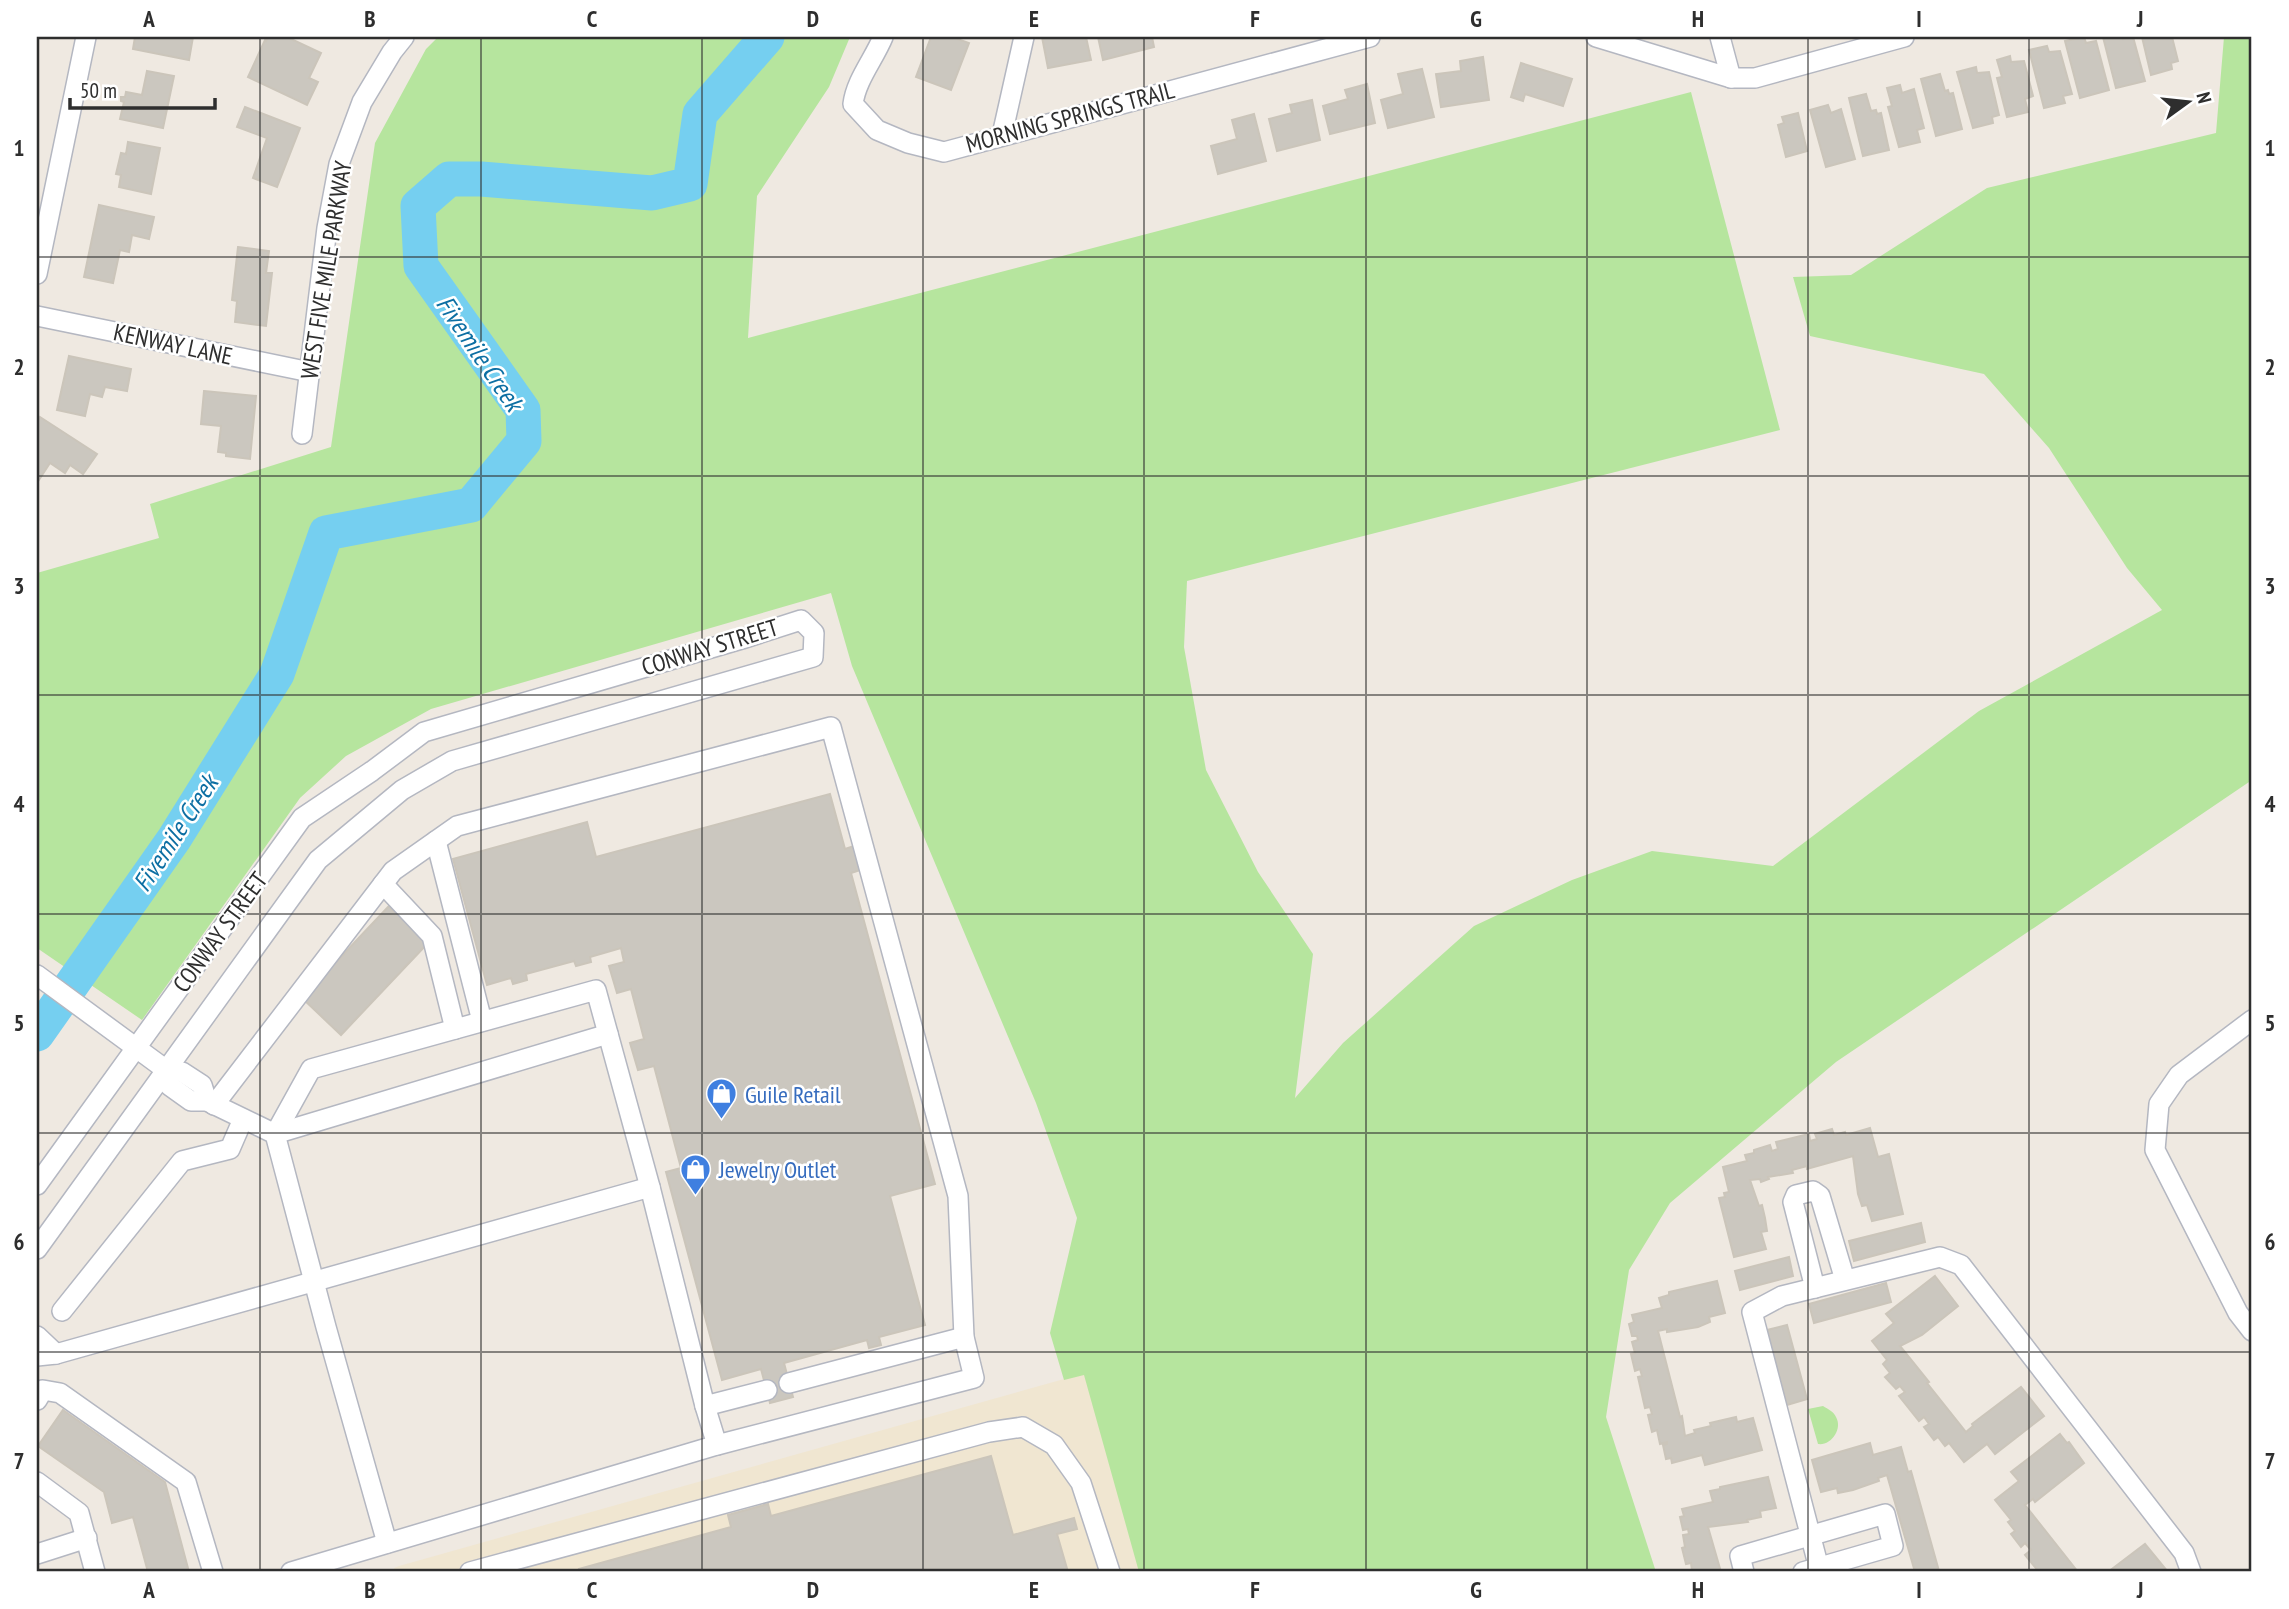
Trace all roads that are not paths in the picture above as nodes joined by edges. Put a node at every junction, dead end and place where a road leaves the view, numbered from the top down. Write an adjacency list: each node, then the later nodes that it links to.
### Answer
1 (86, 37): 11 (street)
2 (404, 37): 13 (street, WEST FIVE MILE PARKWAY)
3 (883, 37): 10 (street, MORNING SPRINGS TRAIL)
4 (1024, 37): 10 (street)
5 (1368, 37): 10 (street, MORNING SPRINGS TRAIL)
6 (1596, 37): 9 (street)
7 (1720, 37): 9 (street)
8 (1903, 37): 9 (street)
9 (1731, 78)
10 (1002, 135)
11 (37, 274)
12 (37, 316): 13 (street, KENWAY LANE)
13 (310, 372): 14 (street, WEST FIVE MILE PARKWAY)
14 (302, 434)
15 (436, 841): 16 (street); 19 (street); 36 (street)
16 (383, 884): 20 (street); 24 (street)
17 (37, 975): 22 (street)
18 (2252, 1020): 34 (street)
19 (482, 1021): 20 (street); 21 (street)
20 (455, 1029): 26 (street)
21 (608, 1034): 26 (street); 28 (street)
22 (137, 1048): 23 (street); 23 (street, CONWAY STREET); 27 (street)
23 (165, 1069): 24 (street); 29 (street)
24 (211, 1103): 25 (street)
25 (243, 1119): 26 (street); 33 (street)
26 (275, 1134): 31 (street)
27 (37, 1185)
28 (650, 1187): 31 (street); 41 (street)
29 (37, 1249)
30 (1844, 1280): 32 (street); 32 (street); 55 (street)
31 (314, 1281): 37 (street); 46 (street)
32 (1815, 1288): 44 (street)
33 (62, 1311)
34 (2252, 1331)
35 (37, 1336): 37 (street)
36 (964, 1337): 38 (street); 42 (street)
37 (46, 1355)
38 (789, 1383)
39 (766, 1390): 41 (street)
40 (37, 1400): 50 (street)
41 (705, 1406): 42 (street)
42 (717, 1445): 46 (street)
43 (37, 1482): 45 (street)
44 (1811, 1536): 48 (street); 48 (street); 54 (street)
45 (87, 1538): 47 (street); 49 (street)
46 (387, 1543): 51 (street)
47 (37, 1554)
48 (1814, 1571)
49 (95, 1572)
50 (213, 1572)
51 (290, 1572)
52 (470, 1572): 53 (street)
53 (1110, 1572)
54 (1744, 1572)
55 (2191, 1572)

